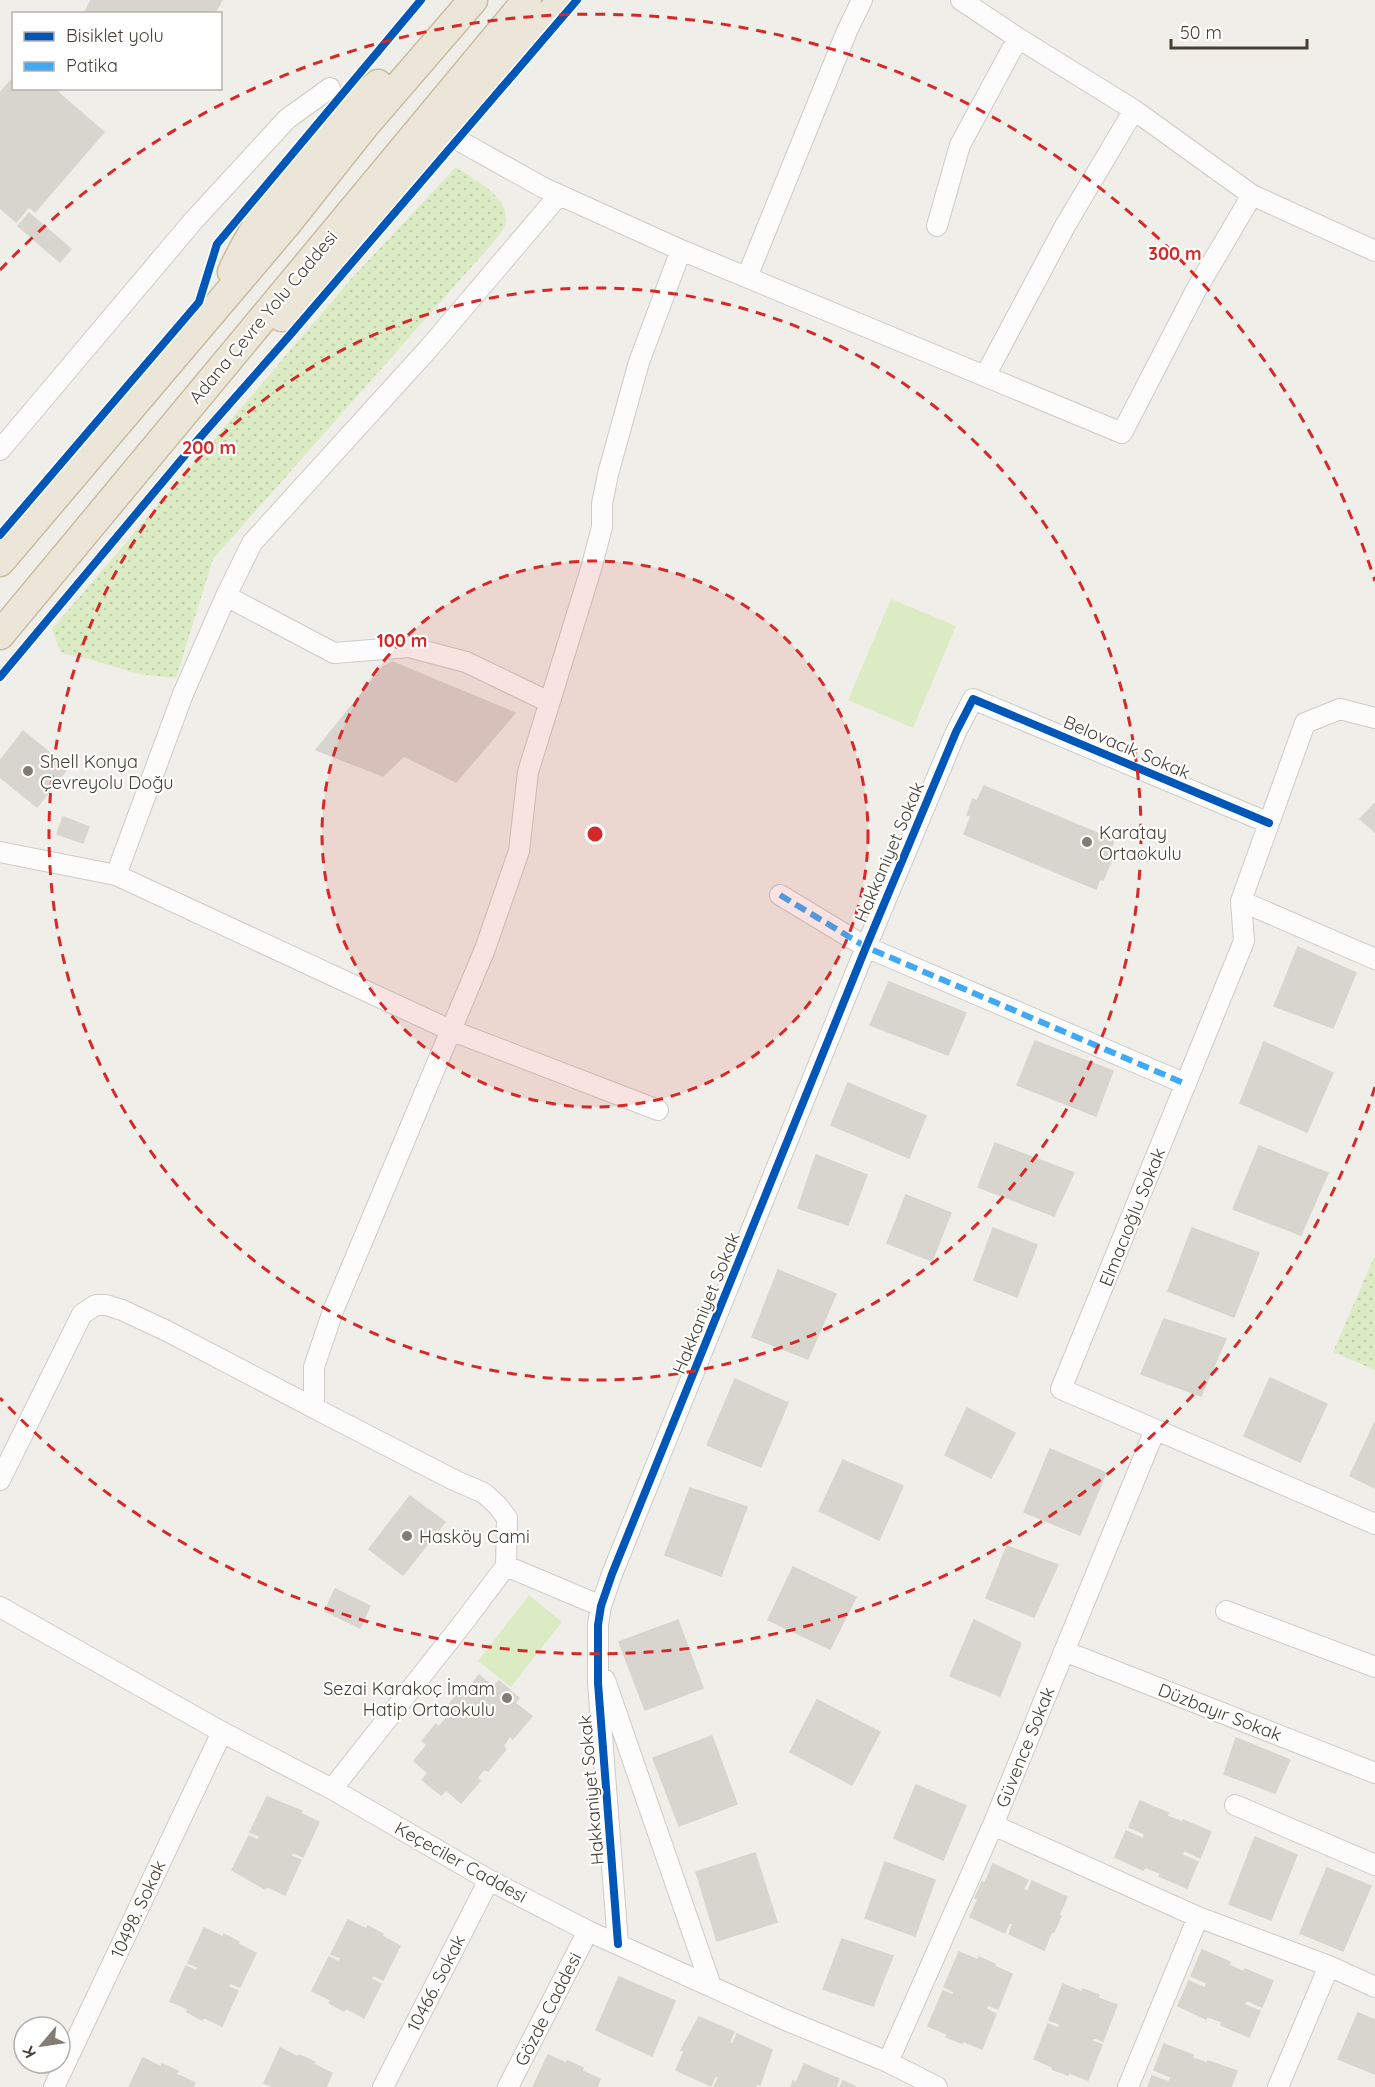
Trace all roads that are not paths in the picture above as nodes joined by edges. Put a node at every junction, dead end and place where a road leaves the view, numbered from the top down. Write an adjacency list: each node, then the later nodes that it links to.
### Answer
1 (448, 0): 17 (highway)
2 (473, 0): 17 (highway)
3 (527, 0): 18 (highway, Adana Çevre Yolu Caddesi)
4 (562, 0): 10 (highway)
5 (862, 0): 16 (street)
6 (961, 0): 7 (street)
7 (1018, 38): 9 (street); 13 (street)
8 (330, 88): 20 (street)
9 (1134, 111): 12 (street); 19 (street)
10 (447, 134): 11 (street); 18 (highway)
11 (559, 195): 14 (street); 22 (street)
12 (1252, 195): 15 (street); 19 (street)
13 (937, 226)
14 (681, 250): 16 (street); 25 (street)
15 (1375, 251)
16 (747, 277): 19 (street)
17 (219, 304): 21 (highway)
18 (248, 334): 23 (highway, Adana Çevre Yolu Caddesi)
19 (985, 376)
20 (0, 450)
21 (0, 562)
22 (226, 596): 25 (street); 29 (street)
23 (0, 635)
24 (973, 699): 27 (street, Belovacık Sokak); 32 (street, Hakkaniyet Sokak)
25 (549, 702): 34 (street)
26 (1375, 718): 27 (street, Elmacıoğlu Sokak)
27 (1269, 823): 31 (street, Elmacıoğlu Sokak)
28 (0, 852): 29 (street)
29 (116, 875): 34 (street)
30 (780, 895): 32 (street)
31 (1240, 901): 33 (street); 35 (street, Elmacıoğlu Sokak)
32 (866, 948): 35 (street); 42 (street, Hakkaniyet Sokak)
33 (1375, 959)
34 (450, 1030): 36 (street); 37 (street)
35 (1186, 1084): 38 (street, Elmacıoğlu Sokak)
36 (658, 1110)
37 (314, 1408): 39 (street); 41 (street)
38 (1155, 1430): 40 (street, Elmacıoğlu Sokak); 45 (street, Güvence Sokak)
39 (0, 1480)
40 (1375, 1524)
41 (506, 1566): 42 (street); 50 (street)
42 (601, 1606): 46 (street, Hakkaniyet Sokak)
43 (0, 1607): 48 (street, Keçeciler Caddesi)
44 (1226, 1611): 47 (street)
45 (1064, 1651): 49 (street, Düzbayır Sokak); 52 (street, Güvence Sokak)
46 (597, 1654): 57 (street, Hakkaniyet Sokak); 59 (street, Hakkaniyet Sokak)
47 (1375, 1667)
48 (222, 1732): 50 (street, Keçeciler Caddesi); 62 (street, 10498. Sokak)
49 (1375, 1773)
50 (332, 1789): 54 (street, Keçeciler Caddesi)
51 (1235, 1805): 53 (street)
52 (993, 1825): 55 (street); 61 (street, Güvence Sokak)
53 (1375, 1865)
54 (489, 1880): 56 (street, Keçeciler Caddesi); 63 (street, 10466. Sokak)
55 (1198, 1917): 58 (street); 66 (street)
56 (588, 1930): 57 (street, Keçeciler Caddesi); 64 (street, Gözde Caddesi)
57 (618, 1944): 59 (street, Keçeciler Caddesi)
58 (1329, 1966): 60 (street); 67 (street)
59 (711, 1986): 61 (street, Keçeciler Caddesi)
60 (1375, 1987)
61 (888, 2062): 65 (street, Keçeciler Caddesi)
62 (54, 2087)
63 (383, 2087)
64 (508, 2087)
65 (937, 2087)
66 (1128, 2087)
67 (1278, 2087)

